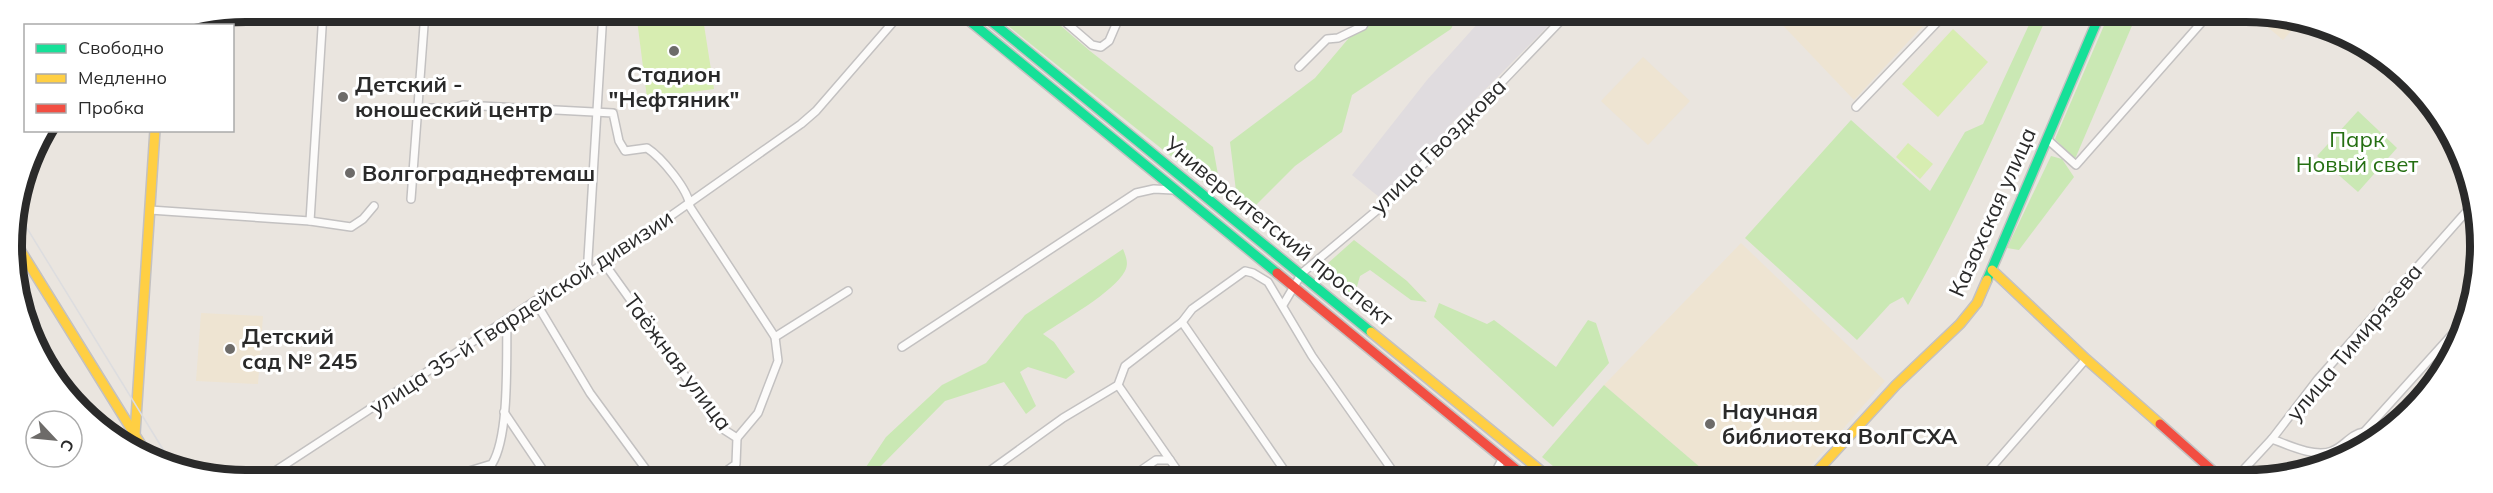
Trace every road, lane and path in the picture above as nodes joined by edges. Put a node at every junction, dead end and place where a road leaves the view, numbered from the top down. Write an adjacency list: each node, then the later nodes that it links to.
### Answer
1 (322, 22): 26 (street)
2 (424, 22): 16 (street)
3 (602, 22): 17 (street)
4 (893, 22): 22 (street, улица 35-й Гвардейской дивизии)
5 (971, 22): 20 (main road, Университетский проспект)
6 (992, 22): 30 (main road, Университетский проспект)
7 (1065, 22): 8 (street)
8 (1117, 22)
9 (1365, 22): 14 (street)
10 (1559, 22): 30 (street, улица Гвоздкова)
11 (1937, 22): 15 (street)
12 (2097, 22): 19 (main road, Казахская улица)
13 (2202, 22): 19 (street)
14 (1299, 67)
15 (1856, 107)
16 (417, 108): 17 (street); 21 (street)
17 (598, 112): 22 (street); 31 (street)
18 (155, 132): 24 (main road)
19 (2047, 139): 29 (main road, Казахская улица)
20 (1179, 190): 32 (main road, Университетский проспект); 40 (street)
21 (411, 199)
22 (690, 202): 28 (street, улица 35-й Гвардейской дивизии); 39 (street)
23 (374, 206): 26 (street)
24 (150, 210): 26 (street); 47 (main road)
25 (2468, 210): 50 (street, улица Тимирязева)
26 (310, 221)
27 (23, 254): 47 (main road)
28 (604, 263): 31 (street, улица 35-й Гвардейской дивизии); 49 (street, Таёжная улица)
29 (1992, 270): 41 (main road); 69 (main road, Казахская улица)
30 (1302, 273): 32 (street, улица Гвоздкова); 42 (main road, Университетский проспект)
31 (587, 275): 34 (street, улица 35-й Гвардейской дивизии)
32 (1293, 285): 35 (street, улица Гвоздкова); 44 (main road, Университетский проспект)
33 (848, 291): 39 (street)
34 (535, 301): 36 (street, улица 35-й Гвардейской дивизии); 59 (street)
35 (1283, 305): 37 (street); 65 (street)
36 (507, 320): 45 (street); 56 (street, улица 35-й Гвардейской дивизии)
37 (1182, 322): 43 (street); 64 (street)
38 (2452, 335): 46 (street)
39 (775, 337): 49 (street)
40 (902, 347)
41 (2086, 359): 55 (street); 70 (main road)
42 (1426, 377): 44 (main road); 68 (main road, Университетский проспект)
43 (1118, 385): 54 (street); 61 (street)
44 (1418, 388): 53 (main road, Университетский проспект)
45 (504, 412): 57 (street); 58 (street)
46 (2364, 432): 48 (street); 50 (street)
47 (135, 434): 51 (street); 52 (main road)
48 (2367, 435)
49 (737, 438): 60 (street, Таёжная улица)
50 (2272, 440): 71 (street, улица Тимирязева)
51 (135, 441)
52 (141, 444)
53 (1503, 458): 66 (street); 67 (main road, Университетский проспект)
54 (1170, 460): 62 (street); 63 (street)
55 (1990, 469)
56 (277, 470)
57 (474, 470)
58 (543, 470)
59 (646, 470)
60 (728, 470)
61 (991, 470)
62 (1142, 470)
63 (1177, 470)
64 (1284, 470)
65 (1392, 470)
66 (1498, 470)
67 (1517, 470)
68 (1540, 470)
69 (1818, 470)
70 (2212, 470)
71 (2244, 470)

